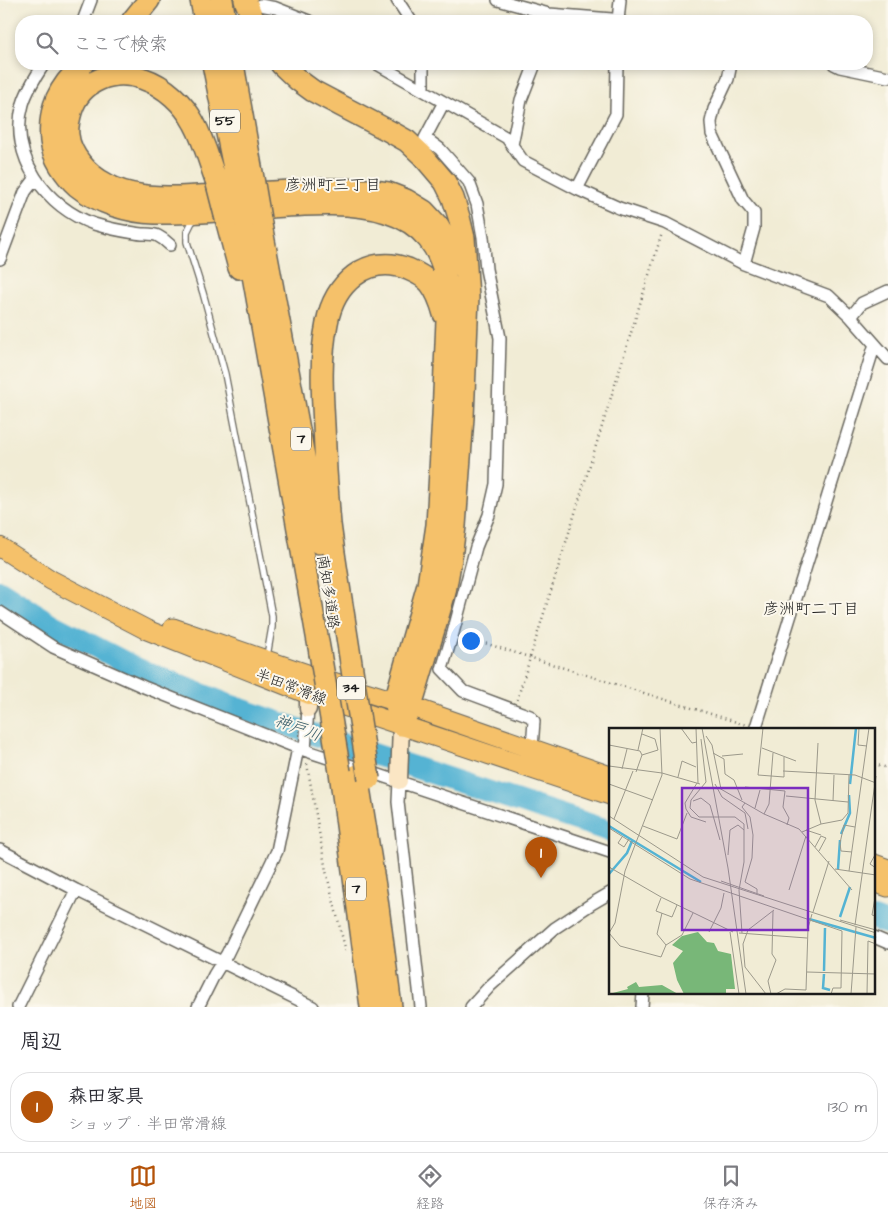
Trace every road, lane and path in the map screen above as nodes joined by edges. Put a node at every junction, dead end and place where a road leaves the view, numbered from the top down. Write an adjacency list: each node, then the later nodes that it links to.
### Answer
1 (91, 0): 10 (street)
2 (149, 0): 11 (highway)
3 (201, 0): 12 (highway)
4 (222, 0): 13 (highway)
5 (397, 0): 15 (street)
6 (498, 0): 16 (street)
7 (620, 0): 17 (street)
8 (275, 4): 9 (street); 14 (street)
9 (253, 9)
10 (85, 15)
11 (137, 15)
12 (204, 15)
13 (224, 15)
14 (297, 15)
15 (407, 15)
16 (540, 15)
17 (619, 15)
18 (40, 70): 33 (street)
19 (78, 70): 36 (highway)
20 (214, 70): 34 (highway, 55)
21 (233, 70): 34 (highway, 55)
22 (287, 70): 42 (highway)
23 (388, 70): 30 (street)
24 (423, 70): 30 (street)
25 (533, 70): 32 (street)
26 (617, 70): 35 (street)
27 (730, 70): 41 (street)
28 (856, 70): 29 (street)
29 (888, 76)
30 (423, 90): 31 (street)
31 (444, 102): 32 (street); 53 (street)
32 (512, 144): 35 (street)
33 (35, 179): 39 (street); 40 (street)
34 (235, 179): 37 (highway, 南知多道路 / 7, bridge); 37 (highway, bridge); 42 (highway)
35 (577, 189): 38 (street)
36 (205, 212): 47 (highway); 56 (lane)
37 (243, 219): 55 (highway, 南知多道路 / 7); 55 (highway, 南知多道路 / 7)
38 (664, 223): 41 (street); 54 (path)
39 (170, 245)
40 (0, 259)
41 (744, 264): 46 (street)
42 (466, 275): 59 (highway)
43 (888, 291): 44 (street)
44 (877, 296): 45 (street); 46 (street)
45 (888, 300)
46 (851, 317): 48 (street)
47 (447, 321): 55 (highway); 59 (highway)
48 (875, 344): 49 (street); 60 (street)
49 (888, 359)
50 (0, 548): 51 (main road, 半田常滑線 / 34)
51 (91, 600): 56 (main road, 半田常滑線 / 34); 57 (main road, 半田常滑線 / 34)
52 (0, 612): 61 (street)
53 (453, 633): 54 (path); 58 (street)
54 (531, 657): 58 (path); 60 (path)
55 (337, 659): 63 (highway, 南知多道路 / 7)
56 (266, 660): 59 (main road, 半田常滑線 / 34)
57 (308, 702): 59 (main road, 半田常滑線 / 34); 61 (street)
58 (514, 709): 62 (street)
59 (402, 718): 62 (main road, 半田常滑線 / 34); 65 (street); 66 (main road, 半田常滑線 / 34)
60 (756, 727)
61 (303, 747): 65 (street); 77 (path); 78 (street)
62 (532, 748): 64 (main road, 半田常滑線 / 34)
63 (356, 775): 83 (highway, 南知多道路 / 7); 84 (highway, 南知多道路 / 7)
64 (609, 776)
65 (400, 781): 68 (street); 85 (street)
66 (609, 794)
67 (0, 850): 73 (street)
68 (609, 852)
69 (876, 865): 70 (main road)
70 (888, 869)
71 (876, 883): 72 (main road)
72 (888, 887)
73 (76, 890): 78 (street); 80 (street)
74 (609, 894): 86 (street)
75 (876, 938): 76 (street)
76 (888, 943)
77 (347, 957)
78 (222, 962): 81 (street); 82 (street)
79 (643, 994): 87 (street)
80 (18, 1007)
81 (198, 1007)
82 (313, 1007)
83 (372, 1007)
84 (391, 1007)
85 (421, 1007)
86 (471, 1007)
87 (642, 1007)

